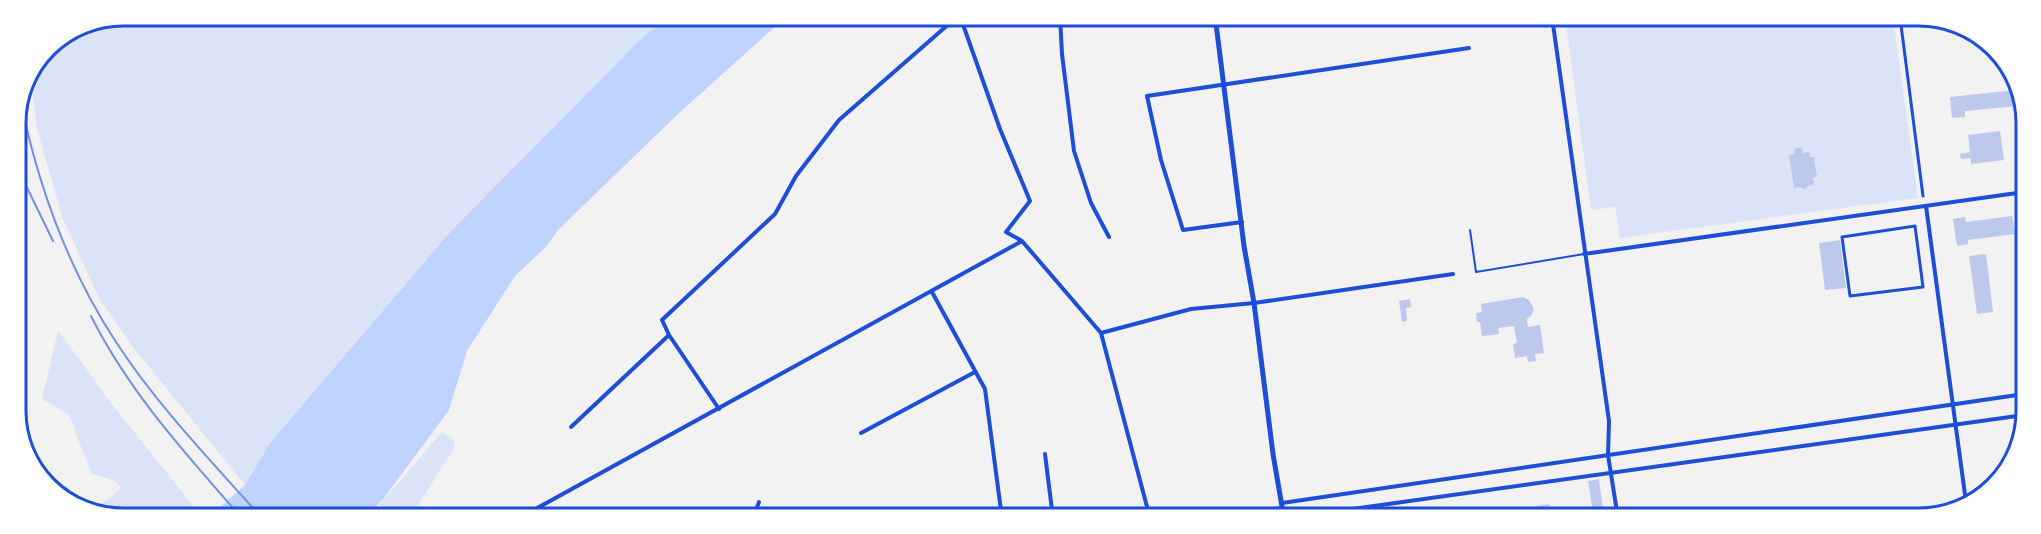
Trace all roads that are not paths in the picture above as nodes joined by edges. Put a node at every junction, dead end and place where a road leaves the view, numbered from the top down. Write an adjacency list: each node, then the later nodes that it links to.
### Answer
1 (947, 26): 22 (street)
2 (963, 26): 16 (street)
3 (1061, 26): 14 (street)
4 (1216, 26): 8 (street)
5 (1553, 26): 17 (street)
6 (1901, 26): 10 (street)
7 (1468, 48): 8 (street)
8 (1223, 84): 12 (street); 12 (street)
9 (2016, 193): 11 (street)
10 (1923, 196)
11 (1926, 206): 17 (street); 25 (street)
12 (1242, 222): 20 (street)
13 (1470, 230): 17 (lane)
14 (1109, 237)
15 (1842, 237): 15 (street)
16 (1023, 241): 19 (street); 21 (street)
17 (1584, 254): 32 (street)
18 (1453, 274): 20 (street)
19 (932, 292): 23 (street); 26 (street)
20 (1254, 303): 21 (street); 37 (street)
21 (1101, 333): 42 (street)
22 (669, 334): 26 (street); 29 (street)
23 (975, 372): 30 (street); 40 (street)
24 (2016, 395): 25 (street)
25 (1953, 405): 28 (street); 32 (street)
26 (719, 410): 36 (street)
27 (2016, 416): 28 (street)
28 (1956, 425): 33 (street); 34 (street)
29 (571, 427)
30 (861, 433)
31 (1045, 454): 41 (street)
32 (1608, 455): 33 (street); 37 (street)
33 (1611, 474): 44 (street); 45 (street)
34 (1965, 497)
35 (759, 502): 39 (street)
36 (541, 506): 38 (street)
37 (1282, 506): 43 (street)
38 (537, 508)
39 (757, 508)
40 (1001, 508)
41 (1052, 508)
42 (1147, 508)
43 (1267, 508)
44 (1360, 508)
45 (1616, 508)

